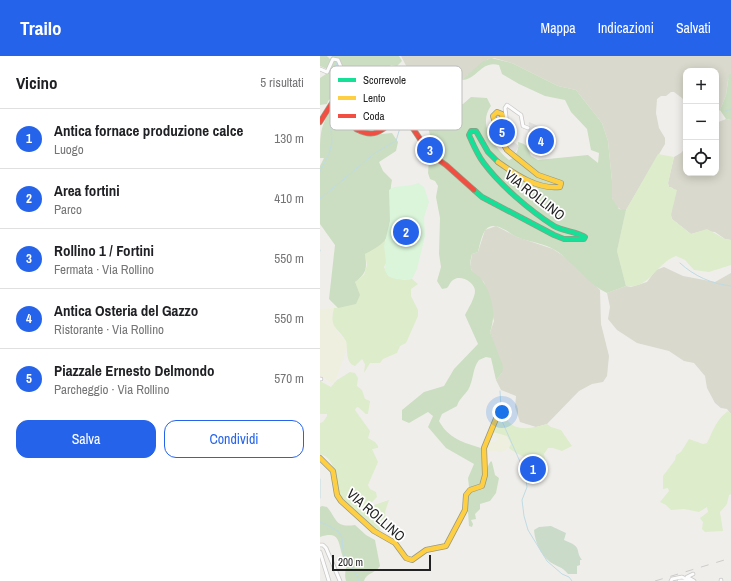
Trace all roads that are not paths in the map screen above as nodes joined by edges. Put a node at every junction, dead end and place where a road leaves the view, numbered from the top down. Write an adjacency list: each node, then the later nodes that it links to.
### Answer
1 (341, 66): 2 (street)
2 (320, 69)
3 (330, 105): 4 (street)
4 (320, 122)
5 (528, 128): 9 (street, VIA ROLLINO)
6 (385, 130): 8 (street, VIA ROLLINO)
7 (414, 130): 9 (street, VIA ROLLINO)
8 (359, 131)
9 (505, 135)
10 (500, 409): 11 (street, VIA ROLLINO)
11 (320, 458)
12 (320, 545): 16 (street)
13 (320, 552): 15 (street)
14 (693, 574): 21 (street)
15 (329, 581)
16 (340, 581)
17 (671, 581): 20 (street)
18 (679, 581): 19 (street)
19 (686, 581)
20 (690, 581)
21 (694, 581)

